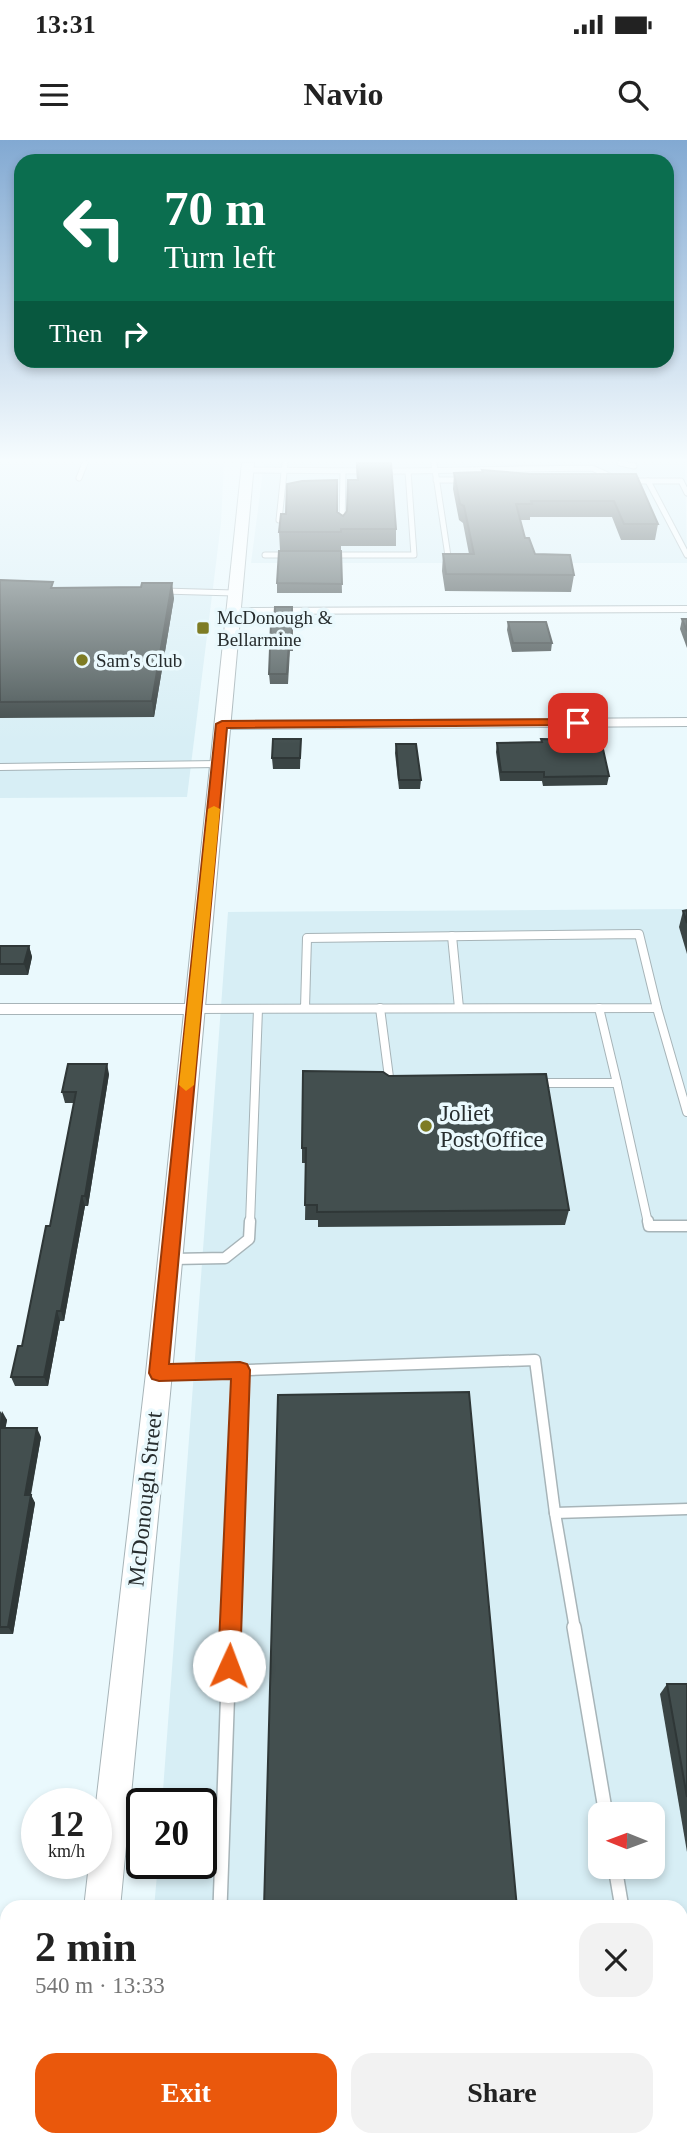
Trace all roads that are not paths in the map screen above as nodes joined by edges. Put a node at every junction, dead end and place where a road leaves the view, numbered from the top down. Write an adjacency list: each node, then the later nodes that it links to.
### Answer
1 (238, 557): 3 (street, McDonough Street)
2 (159, 591): 3 (lane)
3 (233, 602): 4 (street); 6 (street, McDonough Street)
4 (687, 609)
5 (687, 722): 6 (street)
6 (222, 724): 7 (street, McDonough Street)
7 (218, 764): 8 (lane); 15 (street, McDonough Street)
8 (0, 767)
9 (452, 936): 11 (lane); 13 (lane); 17 (lane)
10 (380, 1008): 11 (lane); 17 (lane); 20 (lane)
11 (459, 1008): 12 (lane)
12 (599, 1008): 13 (lane); 19 (lane)
13 (657, 1008): 21 (lane)
14 (0, 1009): 15 (street)
15 (194, 1009): 16 (lane); 23 (street, McDonough Street)
16 (258, 1009): 17 (lane); 23 (lane)
17 (305, 1009)
18 (526, 1083): 19 (lane)
19 (617, 1083): 22 (lane)
20 (402, 1085)
21 (687, 1112)
22 (687, 1226)
23 (169, 1259): 25 (street, McDonough Street)
24 (240, 1370): 25 (lane); 27 (lane); 31 (lane)
25 (159, 1373): 30 (street, McDonough Street)
26 (687, 1509): 27 (lane)
27 (555, 1513): 28 (lane)
28 (605, 1802)
29 (617, 1880): 32 (lane)
30 (103, 1900)
31 (220, 1900)
32 (621, 1900)

